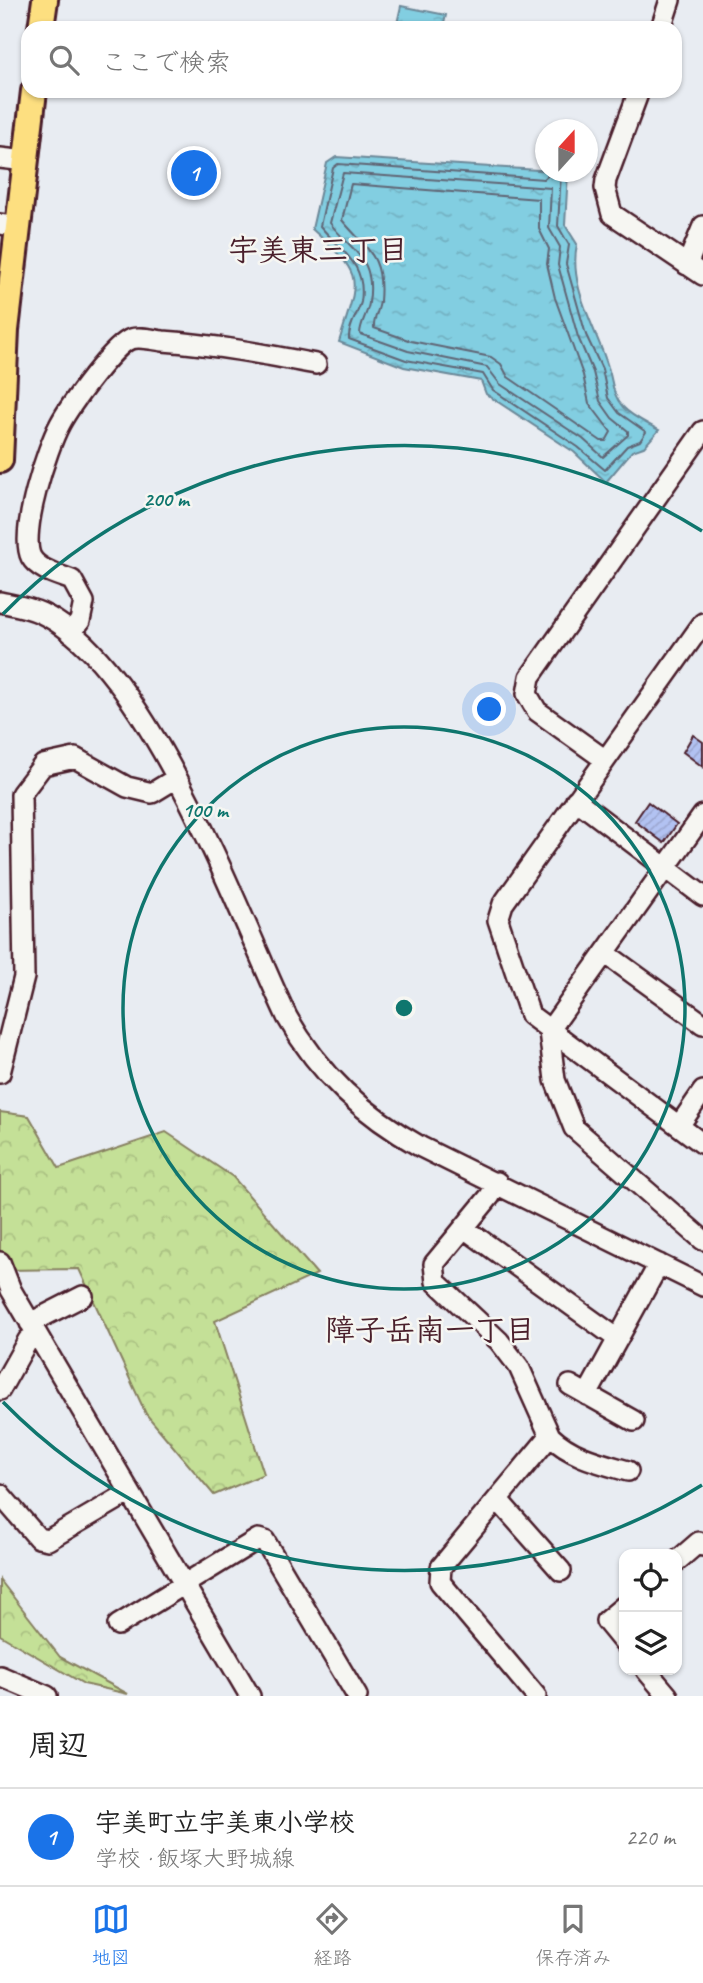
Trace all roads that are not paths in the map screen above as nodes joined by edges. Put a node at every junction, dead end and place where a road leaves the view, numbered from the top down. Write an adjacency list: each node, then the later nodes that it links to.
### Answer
1 (45, 0): 3 (main road)
2 (670, 0): 4 (street)
3 (42, 21)
4 (663, 21)
5 (33, 98): 8 (main road)
6 (637, 98): 11 (street)
7 (0, 158): 8 (street)
8 (26, 162): 9 (main road)
9 (9, 225): 13 (main road)
10 (703, 226): 11 (street)
11 (695, 270)
12 (316, 364): 18 (street)
13 (1, 409): 15 (main road)
14 (703, 432): 19 (street)
15 (0, 460)
16 (0, 602): 18 (street)
17 (703, 623): 19 (street)
18 (71, 632): 20 (street)
19 (604, 759): 21 (street)
20 (175, 779): 28 (street); 32 (street)
21 (576, 800): 23 (street); 27 (street)
22 (703, 815): 23 (street)
23 (665, 868): 24 (street); 25 (street)
24 (703, 896)
25 (605, 953): 26 (street); 27 (street)
26 (703, 1024)
27 (549, 1031): 30 (street); 34 (street)
28 (0, 1073)
29 (703, 1091): 30 (street)
30 (678, 1126): 31 (street)
31 (703, 1144)
32 (497, 1182): 33 (street); 36 (street)
33 (464, 1228): 40 (street); 43 (street)
34 (703, 1240)
35 (0, 1262): 39 (street)
36 (659, 1265): 37 (street); 40 (street)
37 (703, 1286)
38 (83, 1296): 39 (street)
39 (33, 1329): 41 (street); 45 (street)
40 (618, 1339): 42 (street)
41 (0, 1390)
42 (634, 1421)
43 (550, 1436): 44 (street); 47 (street)
44 (628, 1471)
45 (130, 1492): 46 (street); 51 (street)
46 (0, 1494)
47 (499, 1501): 50 (street); 60 (street)
48 (703, 1546): 49 (street)
49 (682, 1557)
50 (561, 1571)
51 (184, 1584): 53 (street); 58 (street); 59 (street)
52 (619, 1610): 54 (street)
53 (118, 1625)
54 (619, 1637)
55 (650, 1675): 61 (street)
56 (0, 1676): 57 (street)
57 (36, 1694)
58 (250, 1696)
59 (356, 1696)
60 (536, 1696)
61 (667, 1696)

